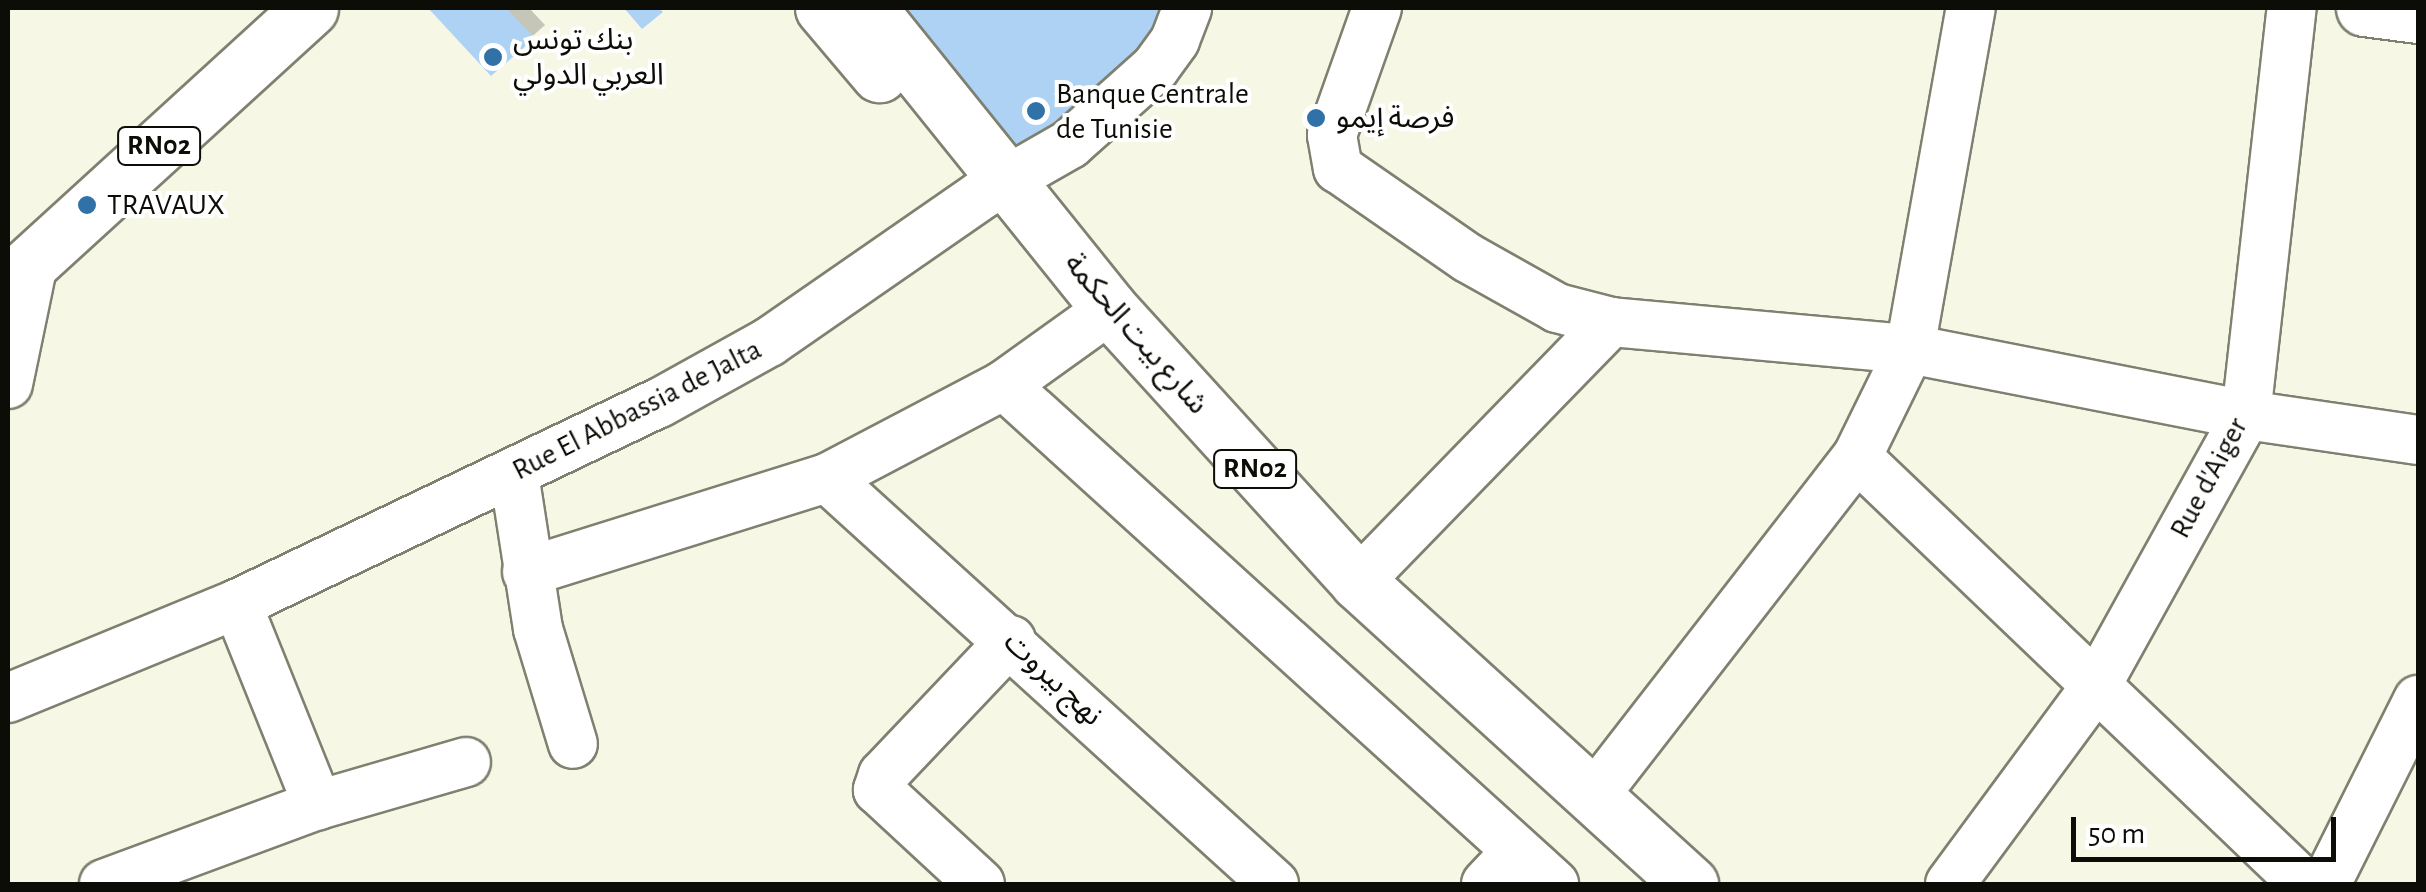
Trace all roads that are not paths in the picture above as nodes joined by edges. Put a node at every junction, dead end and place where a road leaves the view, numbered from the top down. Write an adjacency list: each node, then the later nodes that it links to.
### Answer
1 (310, 8): 11 (main road, RN02)
2 (823, 8): 10 (main road, شارع بيت الحكمة / RN02)
3 (868, 8): 10 (main road, شارع بيت الحكمة / RN02)
4 (1187, 8): 10 (street, Rue El Abbassia de Jalta)
5 (1377, 8): 13 (street)
6 (1971, 8): 14 (street)
7 (2292, 8): 17 (street, Rue d'Aiger)
8 (2364, 8): 9 (main road)
9 (2418, 15)
10 (995, 188): 12 (main road, شارع بيت الحكمة / RN02); 20 (street, Rue El Abbassia de Jalta)
11 (20, 274): 15 (street)
12 (1098, 317): 16 (street); 23 (main road, شارع بيت الحكمة / RN02); 40 (main road, شارع بيت الحكمة / RN02)
13 (1611, 322): 14 (street); 23 (street)
14 (1910, 348): 17 (street); 19 (street)
15 (8, 384)
16 (1004, 385): 21 (street); 34 (street)
17 (2246, 415): 18 (street); 26 (street, Rue d'Aiger)
18 (2418, 440)
19 (1857, 457): 26 (street); 31 (street)
20 (514, 474): 22 (street); 24 (street, Rue El Abbassia de Jalta)
21 (827, 478): 22 (street); 25 (street, نهج بيروت)
22 (526, 572): 29 (street)
23 (1358, 582): 31 (main road, شارع بيت الحكمة / RN02)
24 (236, 604): 27 (street, Rue El Abbassia de Jalta); 32 (street)
25 (1011, 640): 33 (street); 38 (street, نهج بيروت)
26 (2096, 686): 42 (street, Rue d'Aiger); 43 (street)
27 (8, 698)
28 (2418, 700): 44 (street)
29 (572, 744)
30 (466, 762): 32 (street)
31 (1593, 797): 41 (main road, شارع بيت الحكمة / RN02)
32 (318, 805): 35 (street)
33 (901, 814): 36 (street); 37 (street)
34 (1501, 868): 39 (street)
35 (114, 883)
36 (930, 884)
37 (980, 884)
38 (1274, 884)
39 (1554, 884)
40 (1634, 884)
41 (1690, 884)
42 (1950, 884)
43 (2304, 884)
44 (2326, 884)

